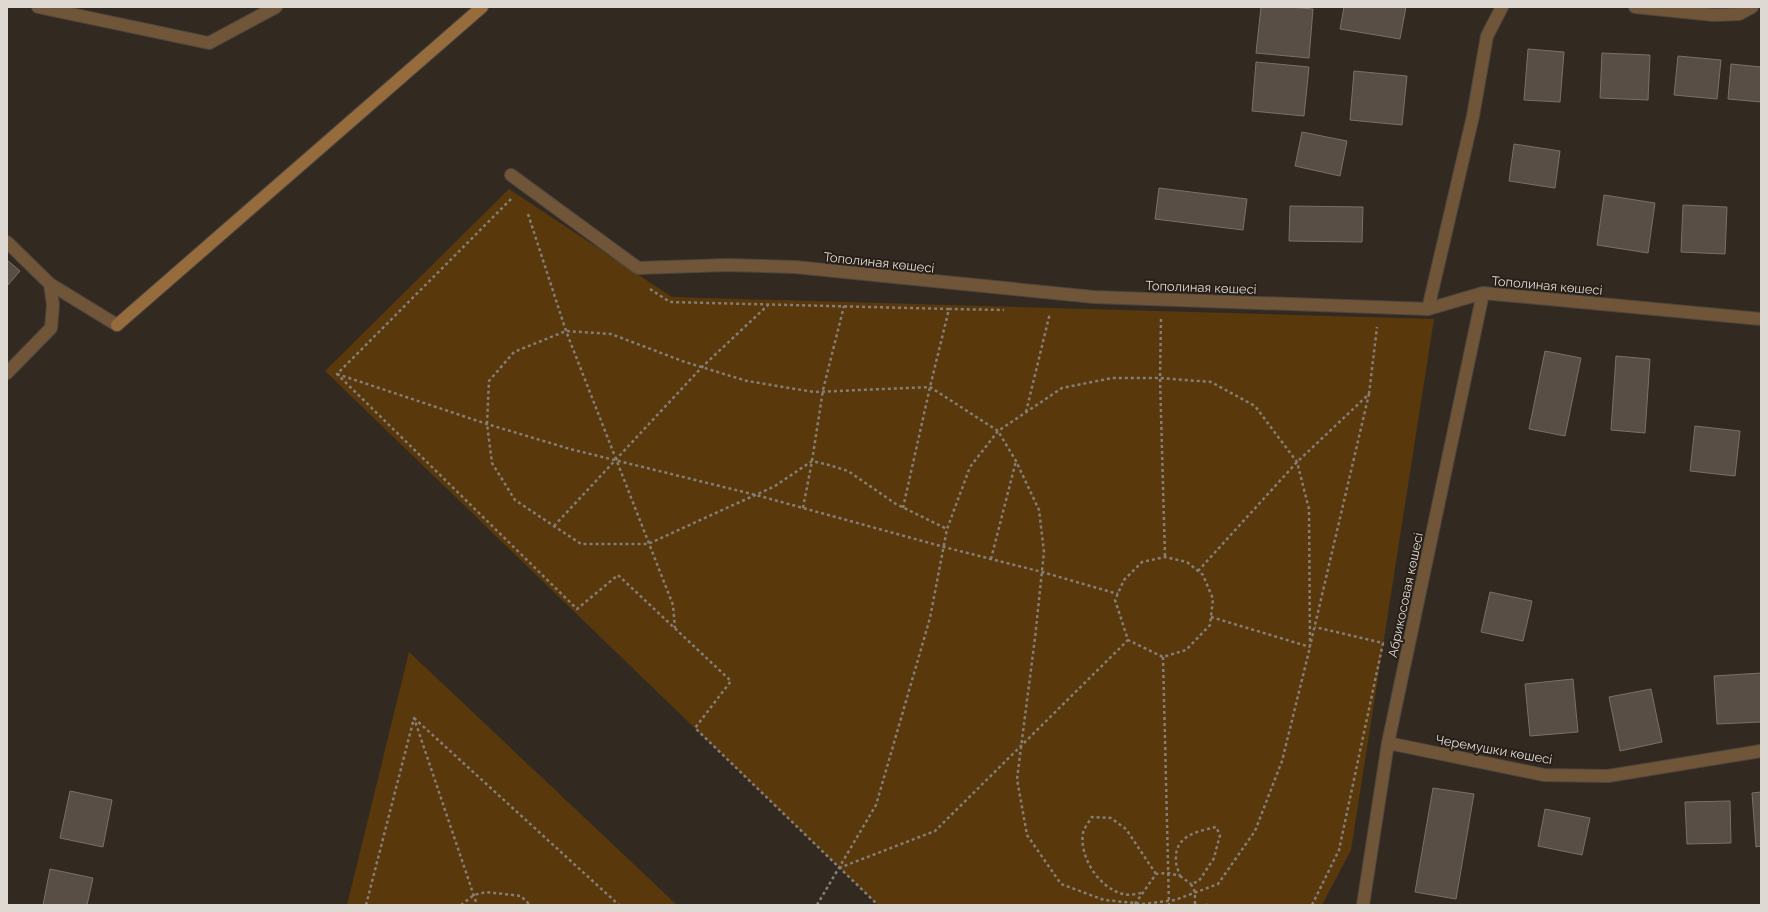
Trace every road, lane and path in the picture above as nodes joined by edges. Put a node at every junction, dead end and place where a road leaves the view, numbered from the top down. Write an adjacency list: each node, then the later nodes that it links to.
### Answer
1 (38, 7): 2 (street)
2 (276, 7)
3 (482, 7): 11 (street)
4 (1502, 7): 17 (street)
5 (1635, 7): 6 (street)
6 (1752, 7)
7 (511, 175): 17 (street, Тополиная көшесі)
8 (517, 201): 28 (path)
9 (526, 207): 25 (path)
10 (7, 242): 11 (street)
11 (50, 284): 27 (street)
12 (644, 285): 14 (path)
13 (1483, 293): 17 (street, Тополиная көшесі); 23 (street, Тополиная көшесі); 59 (street, Абрикосовая көшесі)
14 (768, 304): 15 (path); 26 (path)
15 (844, 306): 16 (path); 31 (path)
16 (949, 309): 18 (path); 30 (path)
17 (1428, 309)
18 (1011, 311)
19 (1042, 311): 20 (path)
20 (1050, 312): 21 (path); 33 (path)
21 (1058, 312)
22 (1161, 316): 29 (path)
23 (1761, 319)
24 (1378, 323): 32 (path)
25 (566, 331): 26 (path); 34 (path); 36 (path)
26 (702, 367): 31 (path); 36 (path)
27 (7, 373)
28 (337, 374): 34 (path); 54 (path)
29 (1160, 378): 33 (path); 39 (path); 47 (path)
30 (930, 387): 31 (path); 35 (path); 42 (path)
31 (822, 390): 37 (path)
32 (1369, 394): 39 (path); 53 (path)
33 (1026, 412): 35 (path)
34 (487, 424): 36 (path); 43 (path)
35 (998, 431): 38 (path); 44 (path)
36 (615, 460): 40 (path); 43 (path); 45 (path)
37 (812, 461): 40 (path); 41 (path); 42 (path)
38 (1016, 461): 48 (path); 50 (path)
39 (1297, 462): 49 (path); 56 (path)
40 (756, 495): 41 (path); 45 (path)
41 (803, 508): 46 (path)
42 (903, 508): 44 (path)
43 (554, 526): 45 (path)
44 (947, 529): 46 (path)
45 (648, 544): 54 (path)
46 (944, 547): 48 (path); 62 (path)
47 (1165, 557): 49 (path); 51 (path)
48 (991, 559): 50 (path)
49 (1198, 571): 52 (path)
50 (1042, 572): 51 (path); 60 (path)
51 (1118, 594): 55 (path)
52 (1211, 617): 56 (path); 57 (path)
53 (1315, 627): 56 (path); 83 (path)
54 (675, 628): 62 (path)
55 (1128, 640): 57 (path); 60 (path)
56 (1310, 647): 67 (path)
57 (1163, 657): 63 (path)
58 (414, 718): 69 (path); 72 (path); 76 (path)
59 (1388, 743): 61 (street, Черемушки көшесі); 84 (street, Абрикосовая көшесі)
60 (1022, 744): 62 (path); 71 (path)
61 (1761, 751)
62 (839, 868): 77 (path); 78 (path)
63 (1168, 873): 64 (path); 65 (path); 70 (path)
64 (1156, 874): 68 (path); 68 (path)
65 (1180, 876): 66 (path); 66 (path)
66 (1191, 884): 67 (path)
67 (1195, 892): 70 (path); 80 (path)
68 (1142, 893): 71 (path)
69 (474, 895): 73 (path); 74 (path); 75 (path)
70 (1169, 901): 71 (path); 79 (path)
71 (1135, 904)
72 (366, 905)
73 (462, 905)
74 (477, 905)
75 (530, 905)
76 (619, 905)
77 (817, 905)
78 (878, 905)
79 (1168, 905)
80 (1194, 905)
81 (1206, 905): 82 (path)
82 (1210, 905)
83 (1312, 905)
84 (1363, 905)

